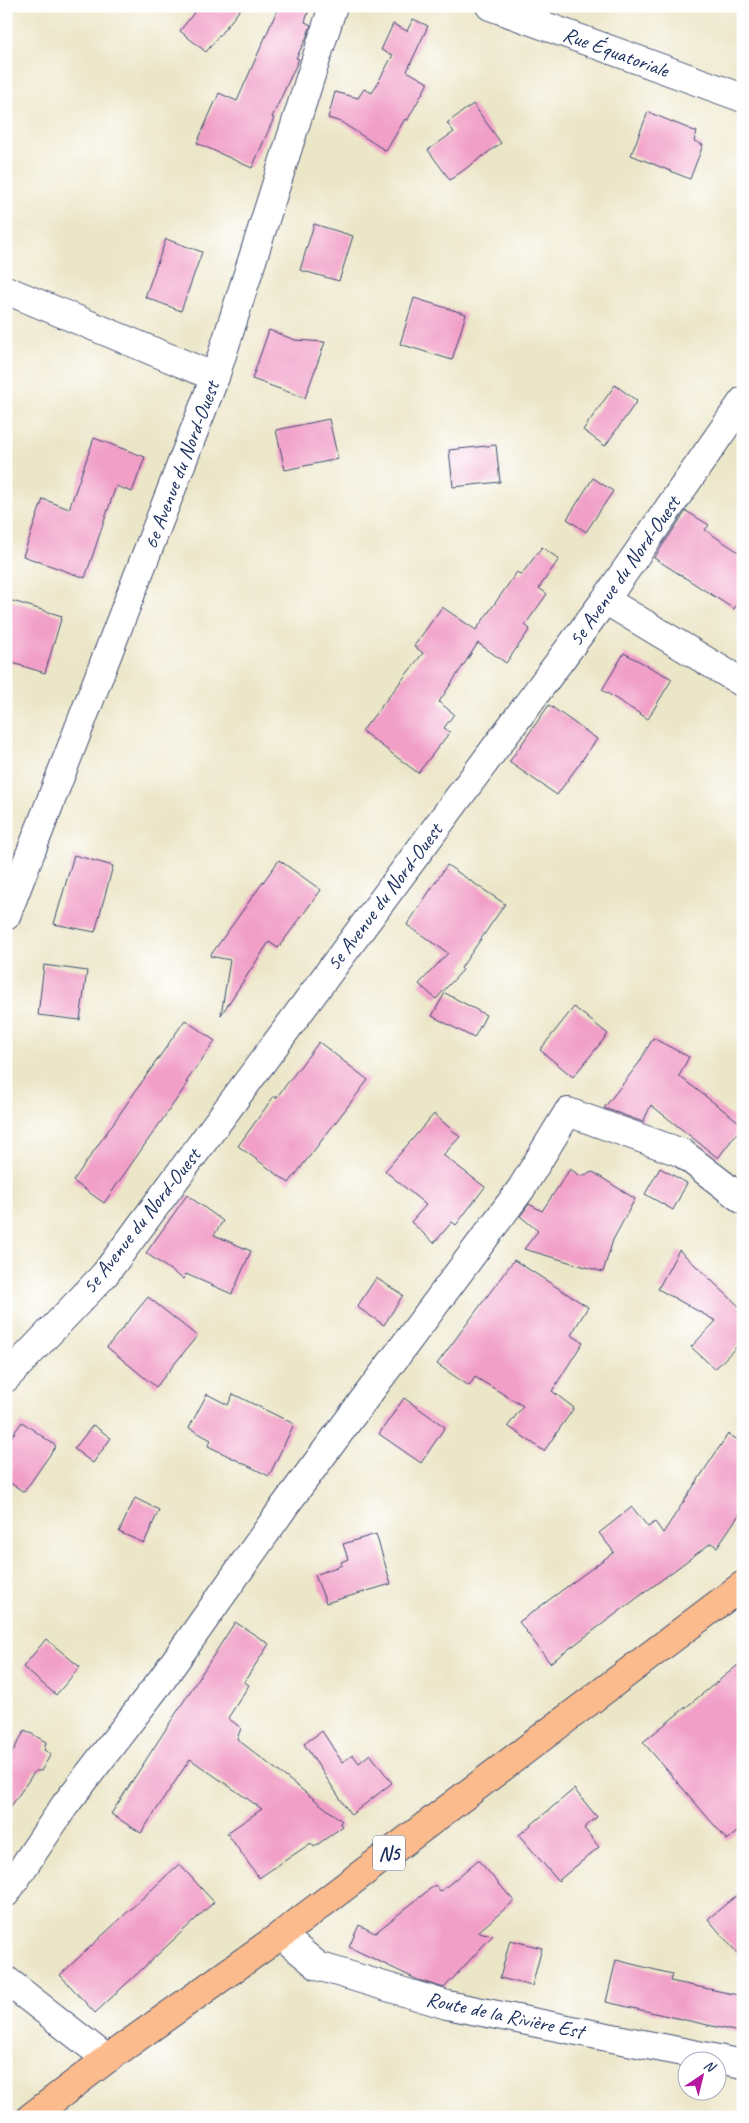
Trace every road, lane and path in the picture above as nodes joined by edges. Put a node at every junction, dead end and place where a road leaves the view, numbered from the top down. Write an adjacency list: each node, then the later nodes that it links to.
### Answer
1 (333, 6): 5 (street, 6e Avenue du Nord-Ouest)
2 (490, 6): 3 (street, Rue Équatoriale)
3 (743, 98)
4 (6, 290): 5 (street)
5 (215, 377): 9 (street, 6e Avenue du Nord-Ouest)
6 (743, 401): 7 (street, 5e Avenue du Nord-Ouest)
7 (606, 600): 8 (street); 11 (street, 5e Avenue du Nord-Ouest)
8 (743, 683)
9 (6, 916)
10 (743, 1200): 13 (street)
11 (6, 1378)
12 (743, 1585): 14 (highway, N5)
13 (6, 1893)
14 (281, 1935): 16 (highway, N5); 17 (street, Route de la Rivière Est)
15 (6, 1980): 16 (street)
16 (107, 2060): 18 (highway, N5)
17 (743, 2064)
18 (31, 2117)

